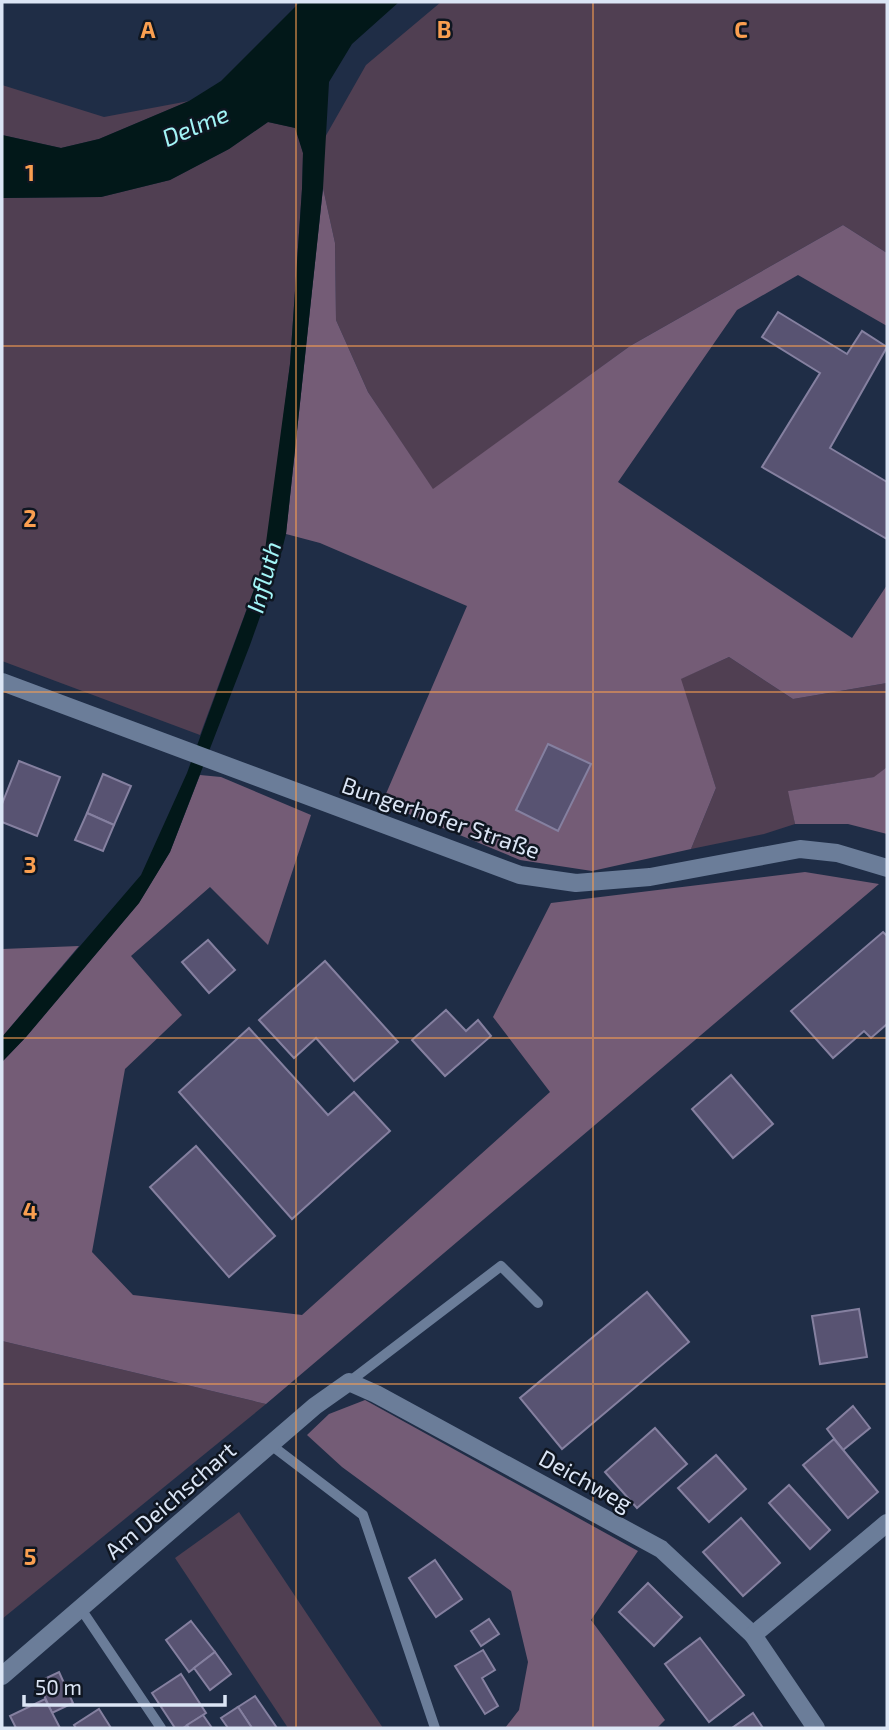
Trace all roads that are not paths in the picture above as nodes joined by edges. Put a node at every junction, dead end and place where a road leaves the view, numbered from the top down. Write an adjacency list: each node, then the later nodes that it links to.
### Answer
1 (2, 682): 2 (street, Bungerhofer Straße)
2 (884, 866)
3 (538, 1303): 4 (lane)
4 (349, 1382): 5 (street, Am Deichschart); 8 (street, Deichweg)
5 (271, 1445): 7 (street, Am Deichschart); 11 (lane)
6 (887, 1522): 8 (street)
7 (81, 1609): 9 (street, Am Deichschart); 10 (lane)
8 (753, 1635): 12 (street, Deichweg)
9 (2, 1676)
10 (161, 1728)
11 (435, 1728)
12 (816, 1728)

